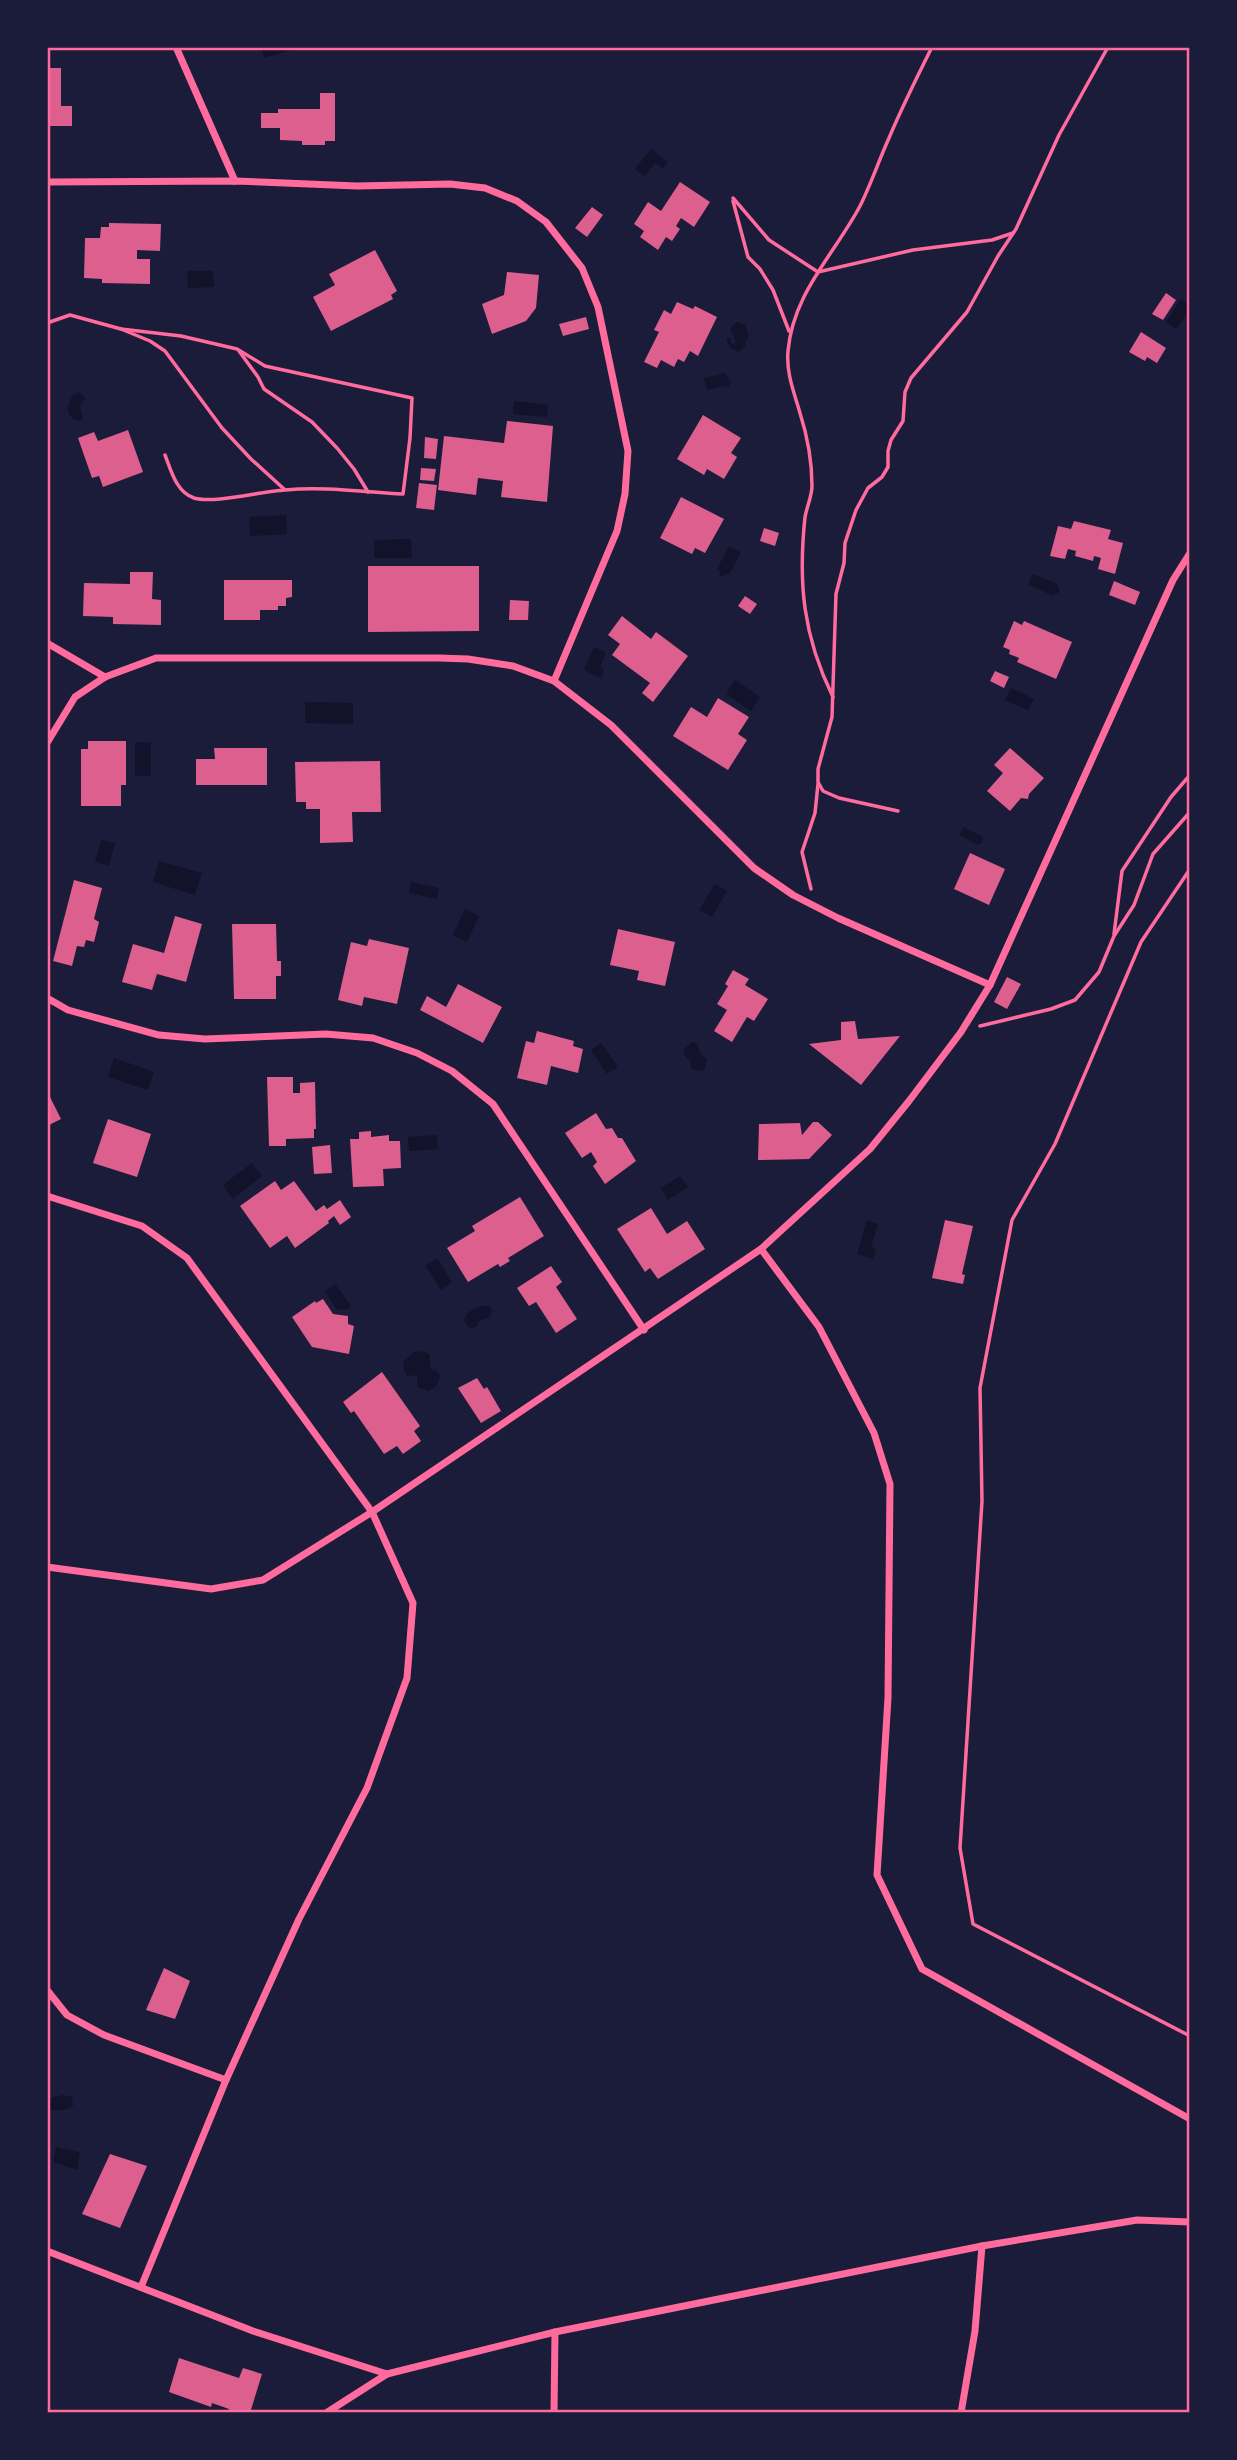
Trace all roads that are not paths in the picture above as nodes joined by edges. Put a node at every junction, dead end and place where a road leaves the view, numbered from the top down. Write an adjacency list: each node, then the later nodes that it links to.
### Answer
1 (176, 47): 2 (street)
2 (235, 181): 3 (street); 7 (street)
3 (47, 182)
4 (1190, 552): 9 (street)
5 (47, 643): 6 (street)
6 (105, 677): 7 (street); 8 (street)
7 (554, 681): 9 (street)
8 (47, 743)
9 (990, 985): 12 (street)
10 (47, 998): 13 (street)
11 (47, 1196): 14 (street)
12 (761, 1249): 13 (street); 18 (street)
13 (644, 1330): 14 (street)
14 (372, 1512): 15 (street); 17 (street)
15 (47, 1567)
16 (47, 1990): 17 (street)
17 (226, 2080): 22 (street)
18 (1190, 2119)
19 (1190, 2222): 20 (street)
20 (982, 2246): 23 (street); 27 (street)
21 (47, 2251): 22 (street)
22 (141, 2287): 24 (street)
23 (555, 2332): 24 (street); 26 (street)
24 (387, 2374): 25 (street)
25 (326, 2413)
26 (554, 2413)
27 (961, 2413)

